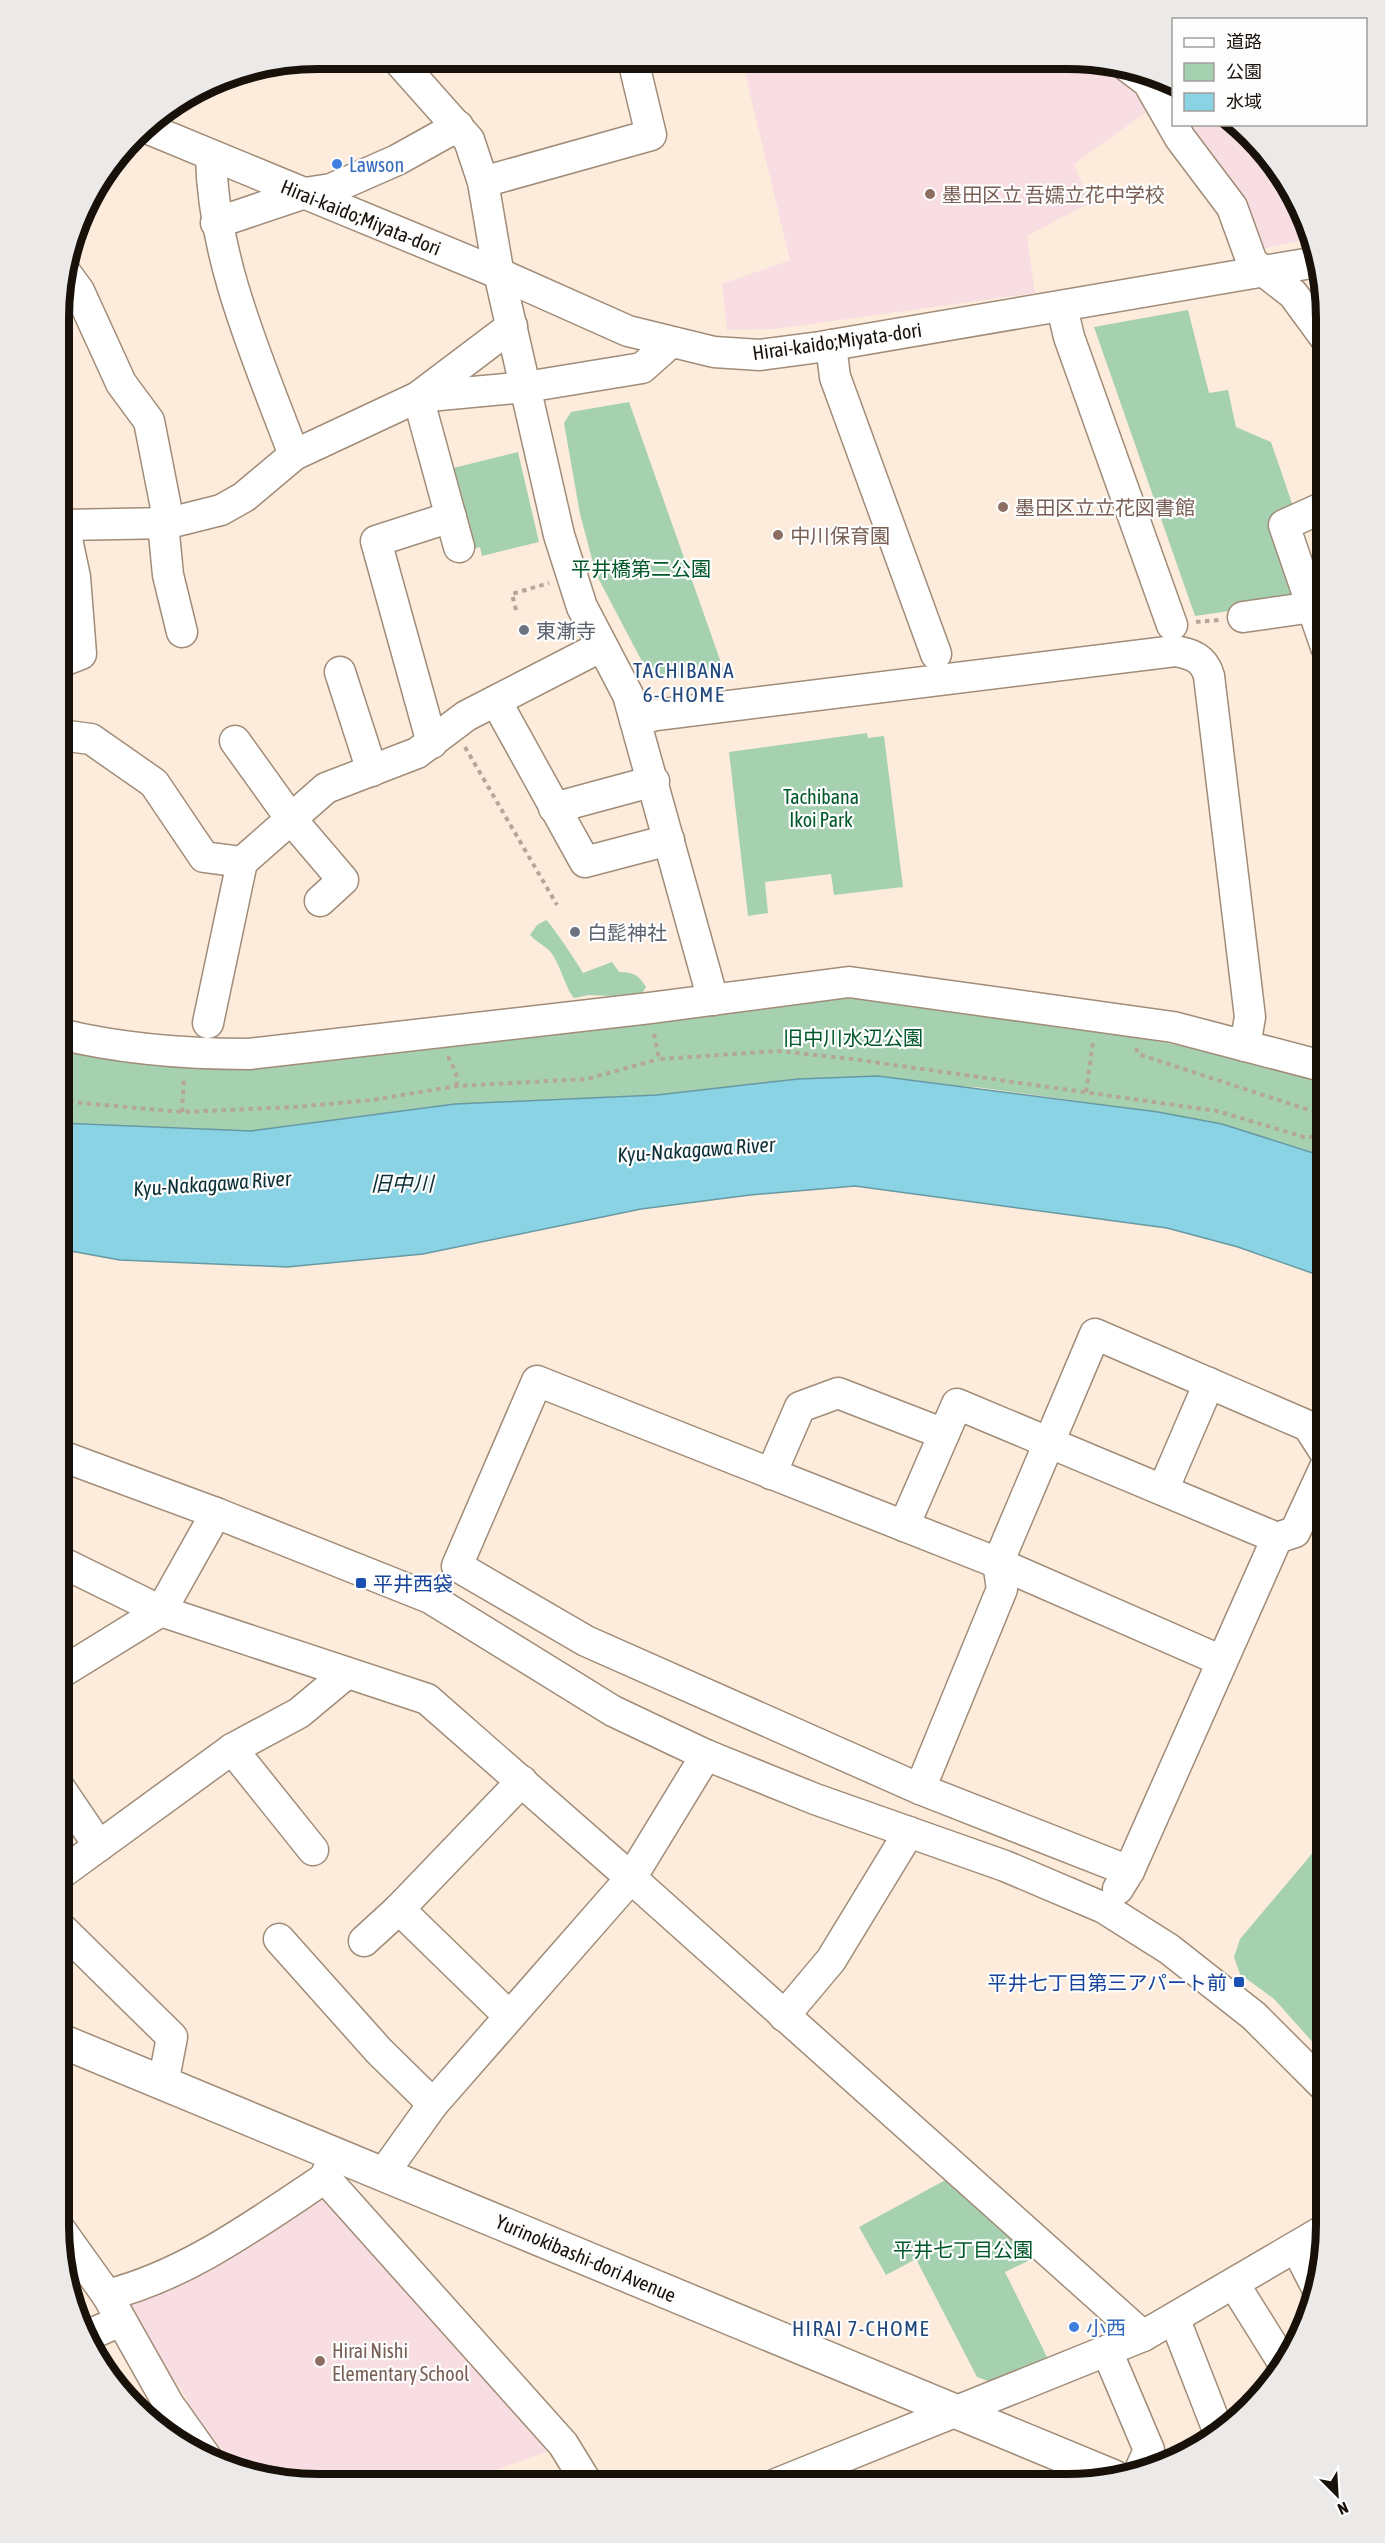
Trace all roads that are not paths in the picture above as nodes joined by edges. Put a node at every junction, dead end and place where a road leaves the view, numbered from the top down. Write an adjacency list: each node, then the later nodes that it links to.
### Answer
1 (406, 69): 5 (street)
2 (635, 69): 9 (street)
3 (1148, 83): 4 (street)
4 (1172, 124)
5 (458, 126): 9 (street); 10 (street)
6 (1173, 126): 13 (street)
7 (154, 131): 8 (street, Hirai-kaido;Miyata-dori)
8 (212, 156): 10 (street, Hirai-kaido;Miyata-dori); 11 (street)
9 (483, 182): 14 (street)
10 (305, 193): 11 (street); 14 (street, Hirai-kaido;Miyata-dori)
11 (216, 223): 23 (street)
12 (1310, 263): 13 (street, Hirai-kaido;Miyata-dori)
13 (1264, 272): 16 (street, Hirai-kaido;Miyata-dori); 17 (street)
14 (500, 274): 18 (street); 19 (street, Hirai-kaido;Miyata-dori)
15 (72, 281): 27 (street)
16 (1062, 307): 20 (street, Hirai-kaido;Miyata-dori); 33 (street)
17 (1316, 325)
18 (512, 326): 21 (street); 22 (street)
19 (670, 343): 20 (street, Hirai-kaido;Miyata-dori); 21 (street)
20 (831, 345): 36 (street)
21 (526, 387): 22 (street); 35 (street)
22 (418, 397): 23 (street); 25 (street)
23 (294, 455): 27 (street)
24 (1316, 511): 30 (street)
25 (451, 517): 28 (street); 43 (street)
26 (69, 523): 27 (street)
27 (166, 523): 34 (street)
28 (459, 547)
29 (69, 552): 37 (street)
30 (1313, 607): 31 (street); 32 (street)
31 (1316, 616)
32 (1243, 617)
33 (1172, 625)
34 (182, 632)
35 (602, 646): 39 (street); 40 (street)
36 (936, 654)
37 (69, 659)
38 (340, 672): 44 (street)
39 (496, 700): 43 (street); 46 (street)
40 (636, 721): 45 (street); 54 (street)
41 (69, 736): 49 (street)
42 (235, 741): 47 (street)
43 (432, 743): 44 (street)
44 (372, 771): 47 (street)
45 (654, 781): 46 (street); 48 (street)
46 (554, 808): 48 (street)
47 (291, 819): 49 (street); 50 (street)
48 (669, 840): 51 (street)
49 (242, 862): 52 (street)
50 (320, 901)
51 (713, 1000): 53 (street); 54 (street)
52 (208, 1023)
53 (69, 1036)
54 (1245, 1046): 55 (street)
55 (1316, 1064)
56 (1209, 1383): 58 (street); 59 (street); 63 (street)
57 (944, 1434): 59 (street); 61 (street); 65 (street)
58 (1316, 1438)
59 (1049, 1442): 63 (street); 67 (street)
60 (69, 1459): 64 (street)
61 (771, 1474): 65 (street); 69 (street)
62 (1316, 1487): 66 (street)
63 (1163, 1490): 66 (street)
64 (216, 1513): 70 (street); 71 (street)
65 (904, 1526): 67 (street)
66 (1277, 1538): 72 (street)
67 (998, 1563): 72 (street); 78 (street)
68 (69, 1566): 70 (street)
69 (520, 1602): 71 (street); 78 (street)
70 (161, 1611): 73 (street); 74 (street)
71 (488, 1634): 76 (street)
72 (1222, 1661): 84 (street)
73 (69, 1668)
74 (347, 1673): 75 (street); 77 (street)
75 (232, 1749): 81 (street); 82 (street)
76 (706, 1755): 80 (street); 85 (street)
77 (522, 1781): 85 (street); 87 (street)
78 (920, 1789): 84 (street)
79 (69, 1802): 81 (street)
80 (909, 1832): 86 (street); 92 (street)
81 (99, 1846): 83 (street)
82 (313, 1851)
83 (69, 1868)
84 (1129, 1871): 86 (street)
85 (631, 1878): 91 (street); 92 (street)
86 (1104, 1908): 94 (street)
87 (399, 1909): 90 (street); 91 (street)
88 (69, 1936): 95 (street)
89 (279, 1938): 96 (street)
90 (364, 1941)
91 (509, 2016): 96 (street)
92 (784, 2016): 108 (street)
93 (69, 2044): 95 (main road, Yurinokibashi-dori Avenue)
94 (1316, 2078)
95 (163, 2084): 97 (main road, Yurinokibashi-dori Avenue)
96 (433, 2104): 98 (street)
97 (329, 2166): 98 (main road, Yurinokibashi-dori Avenue); 104 (street); 117 (street)
98 (383, 2174): 112 (main road, Yurinokibashi-dori Avenue)
99 (1315, 2235): 100 (street)
100 (1296, 2247): 102 (street); 103 (street)
101 (71, 2250): 104 (street)
102 (1311, 2275)
103 (1234, 2284): 105 (street); 110 (street)
104 (107, 2295): 106 (street)
105 (1175, 2319): 108 (street); 113 (street)
106 (121, 2321): 107 (street); 111 (street)
107 (94, 2333)
108 (1143, 2336): 109 (street)
109 (1107, 2352): 112 (street); 115 (street)
110 (1279, 2356)
111 (157, 2410): 114 (street)
112 (953, 2411): 116 (main road, Yurinokibashi-dori Avenue); 118 (street)
113 (1215, 2424)
114 (180, 2432)
115 (1144, 2462)
116 (1101, 2472)
117 (581, 2474)
118 (800, 2474)

